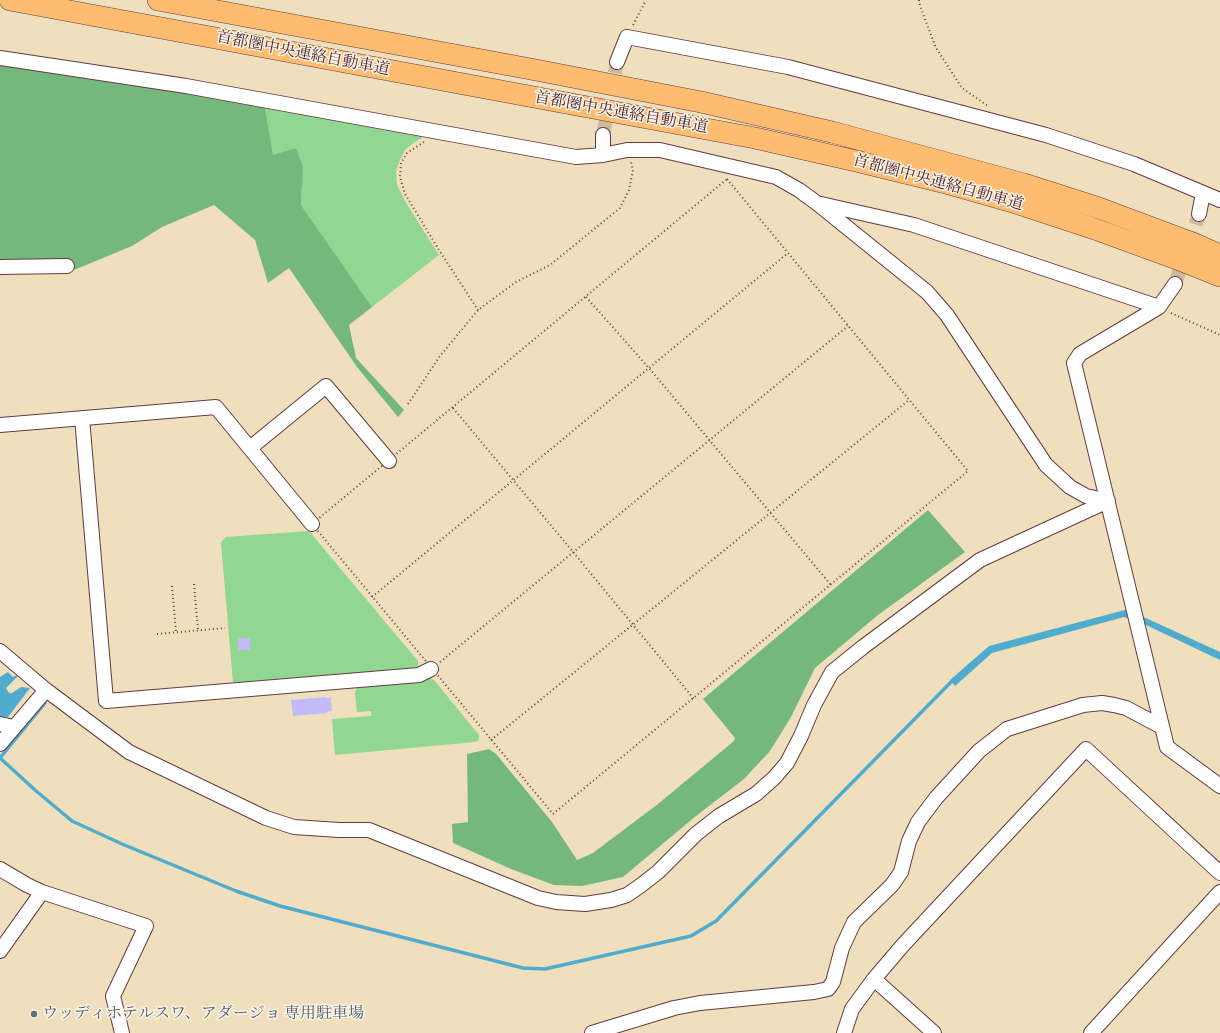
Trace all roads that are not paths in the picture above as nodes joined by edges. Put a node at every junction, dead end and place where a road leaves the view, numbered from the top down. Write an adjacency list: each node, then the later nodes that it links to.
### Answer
1 (10, 0): 14 (highway, 首都圏中央連絡自動車道)
2 (158, 0): 11 (highway, 首都圏中央連絡自動車道)
3 (0, 58): 6 (street)
4 (617, 62): 7 (street)
5 (603, 135): 6 (street)
6 (603, 155): 9 (street)
7 (1203, 193): 8 (street); 10 (street)
8 (1220, 200)
9 (818, 204): 16 (street); 21 (street)
10 (1199, 214)
11 (1220, 255)
12 (67, 266): 13 (street)
13 (0, 267)
14 (1220, 276)
15 (1175, 284): 16 (street)
16 (1158, 307): 21 (street)
17 (82, 418): 18 (street); 19 (street); 24 (street)
18 (0, 425)
19 (250, 448): 20 (street); 22 (street)
20 (389, 461)
21 (1108, 501): 25 (street); 28 (street)
22 (312, 524)
23 (0, 651): 25 (street)
24 (431, 669)
25 (46, 690): 27 (street)
26 (0, 724): 27 (street)
27 (14, 727): 29 (street)
28 (1162, 727): 30 (street); 38 (street)
29 (0, 744)
30 (1220, 786)
31 (0, 869): 33 (street)
32 (1220, 873): 36 (street)
33 (42, 892): 35 (street); 37 (street)
34 (1220, 892): 41 (street)
35 (0, 951)
36 (874, 979): 39 (street); 40 (street)
37 (122, 1033)
38 (592, 1033)
39 (844, 1033)
40 (934, 1033)
41 (1091, 1033)

